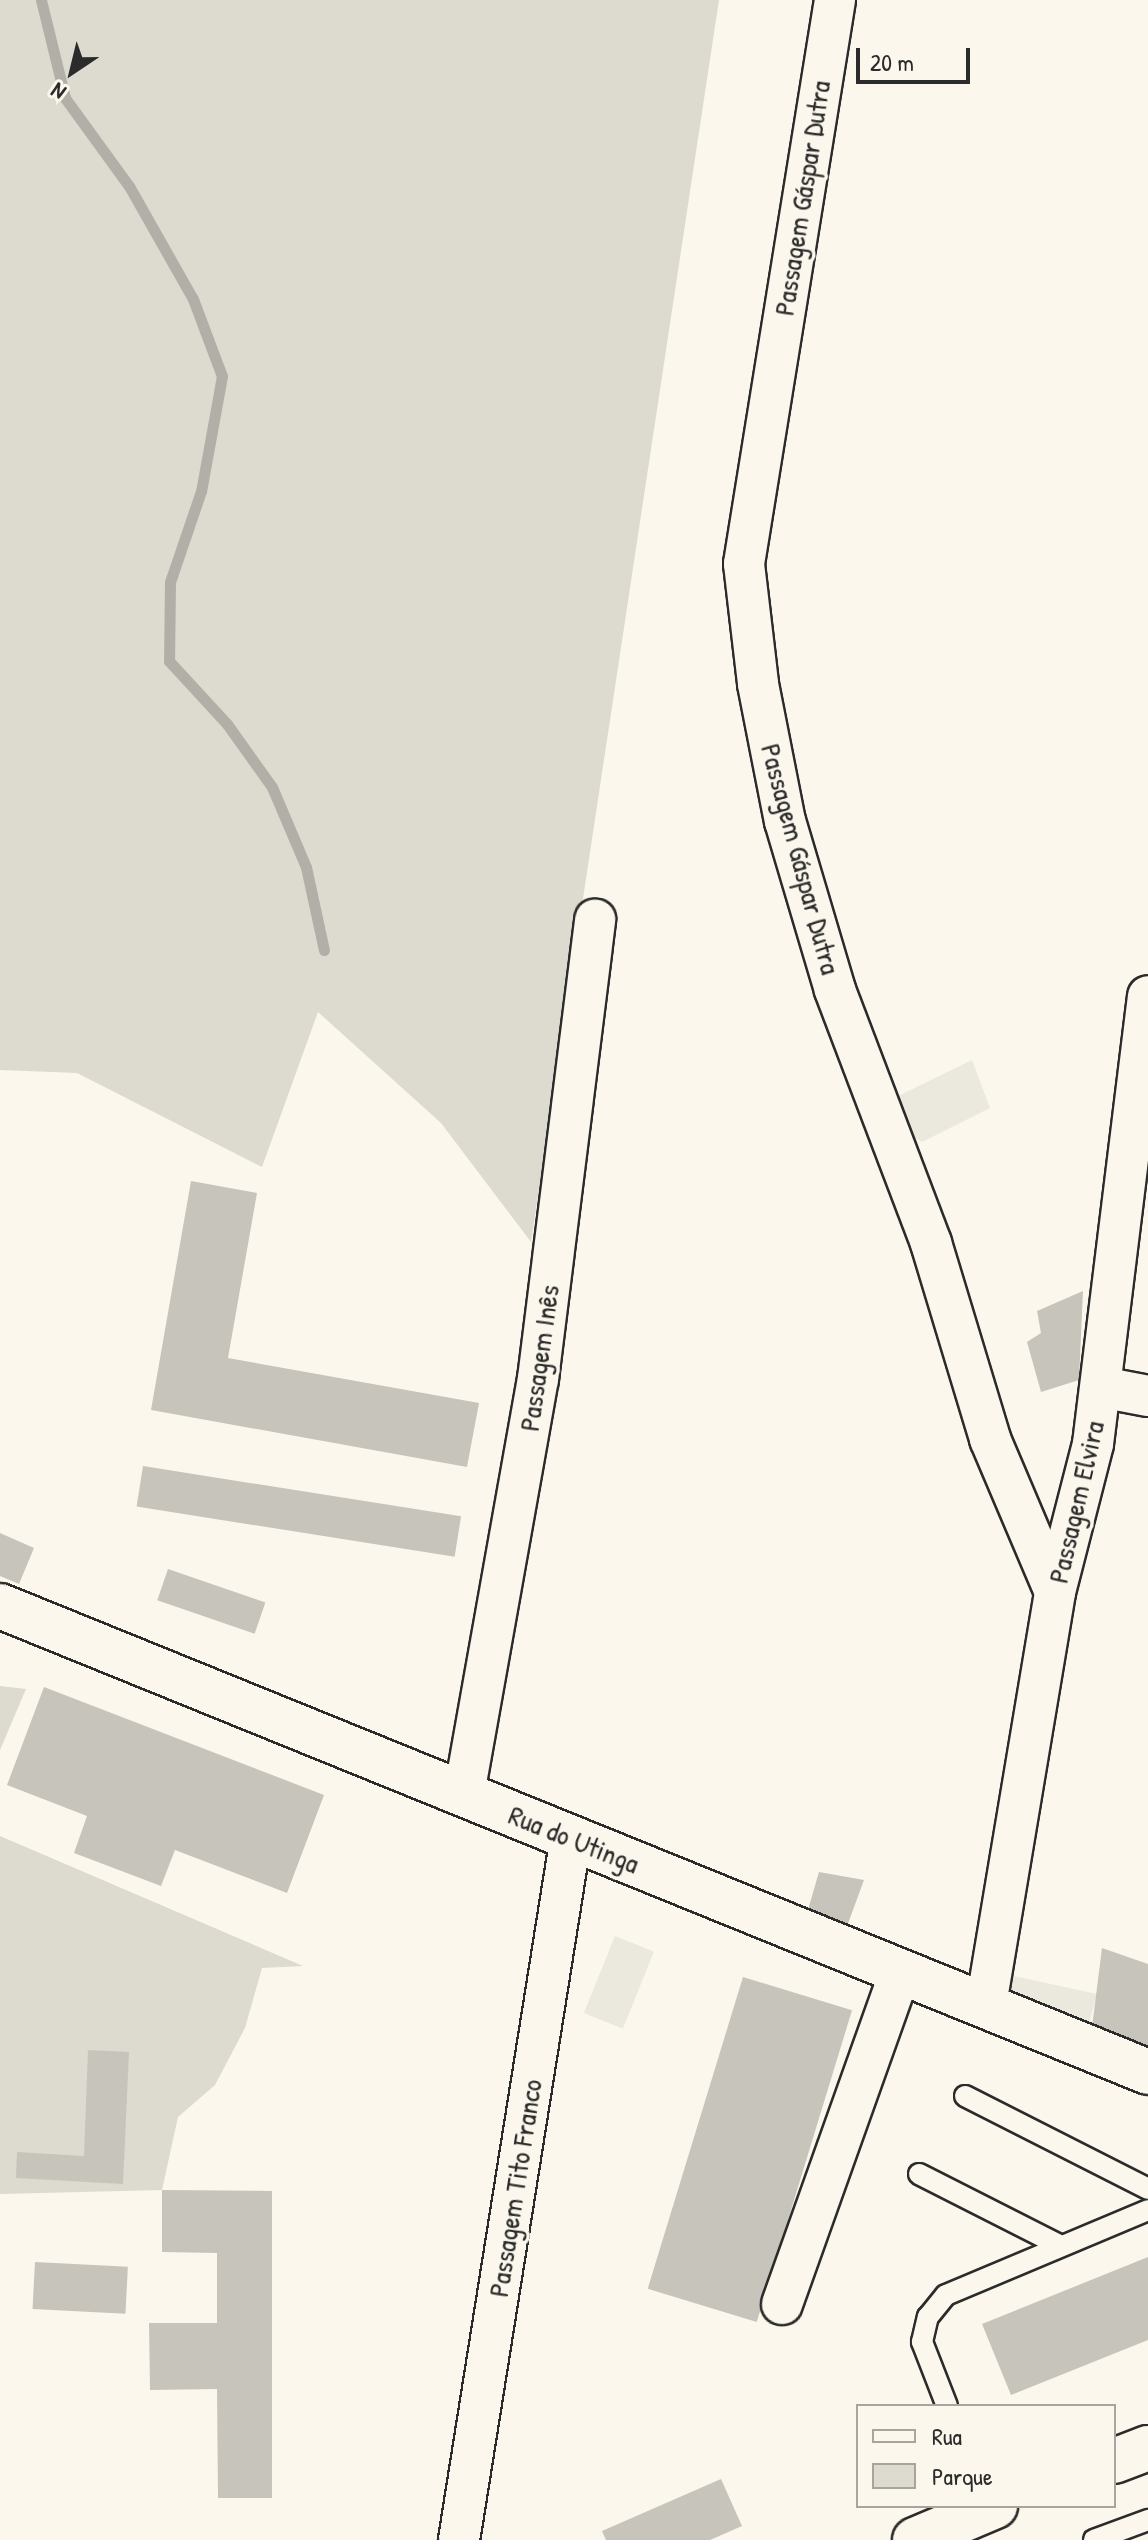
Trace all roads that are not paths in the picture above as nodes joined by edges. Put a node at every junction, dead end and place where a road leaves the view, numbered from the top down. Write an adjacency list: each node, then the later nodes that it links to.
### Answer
1 (835, 0): 6 (street, Passagem Gáspar Dutra)
2 (595, 920): 8 (street, Passagem Inês)
3 (1148, 996): 4 (street, Passagem Elvira)
4 (1101, 1387): 5 (street); 6 (street, Passagem Elvira)
5 (1148, 1396)
6 (1055, 1592): 11 (street, Passagem Elvira)
7 (0, 1606): 8 (main road, Rua do Utinga)
8 (464, 1794): 9 (main road, Rua do Utinga)
9 (571, 1837): 10 (main road, Rua do Utinga); 24 (street, Passagem Tito Franco)
10 (900, 1973): 11 (main road, Rua do Utinga); 18 (street)
11 (986, 2005): 12 (main road, Rua do Utinga)
12 (1148, 2072)
13 (965, 2096): 15 (lane)
14 (919, 2174): 17 (lane)
15 (1148, 2189)
16 (1148, 2210): 17 (lane)
17 (1059, 2245): 19 (lane)
18 (782, 2304)
19 (946, 2404)
20 (1148, 2448): 21 (main road)
21 (1116, 2460)
22 (988, 2508): 25 (main road)
23 (1148, 2520): 26 (lane)
24 (459, 2540)
25 (915, 2540)
26 (1094, 2540)

